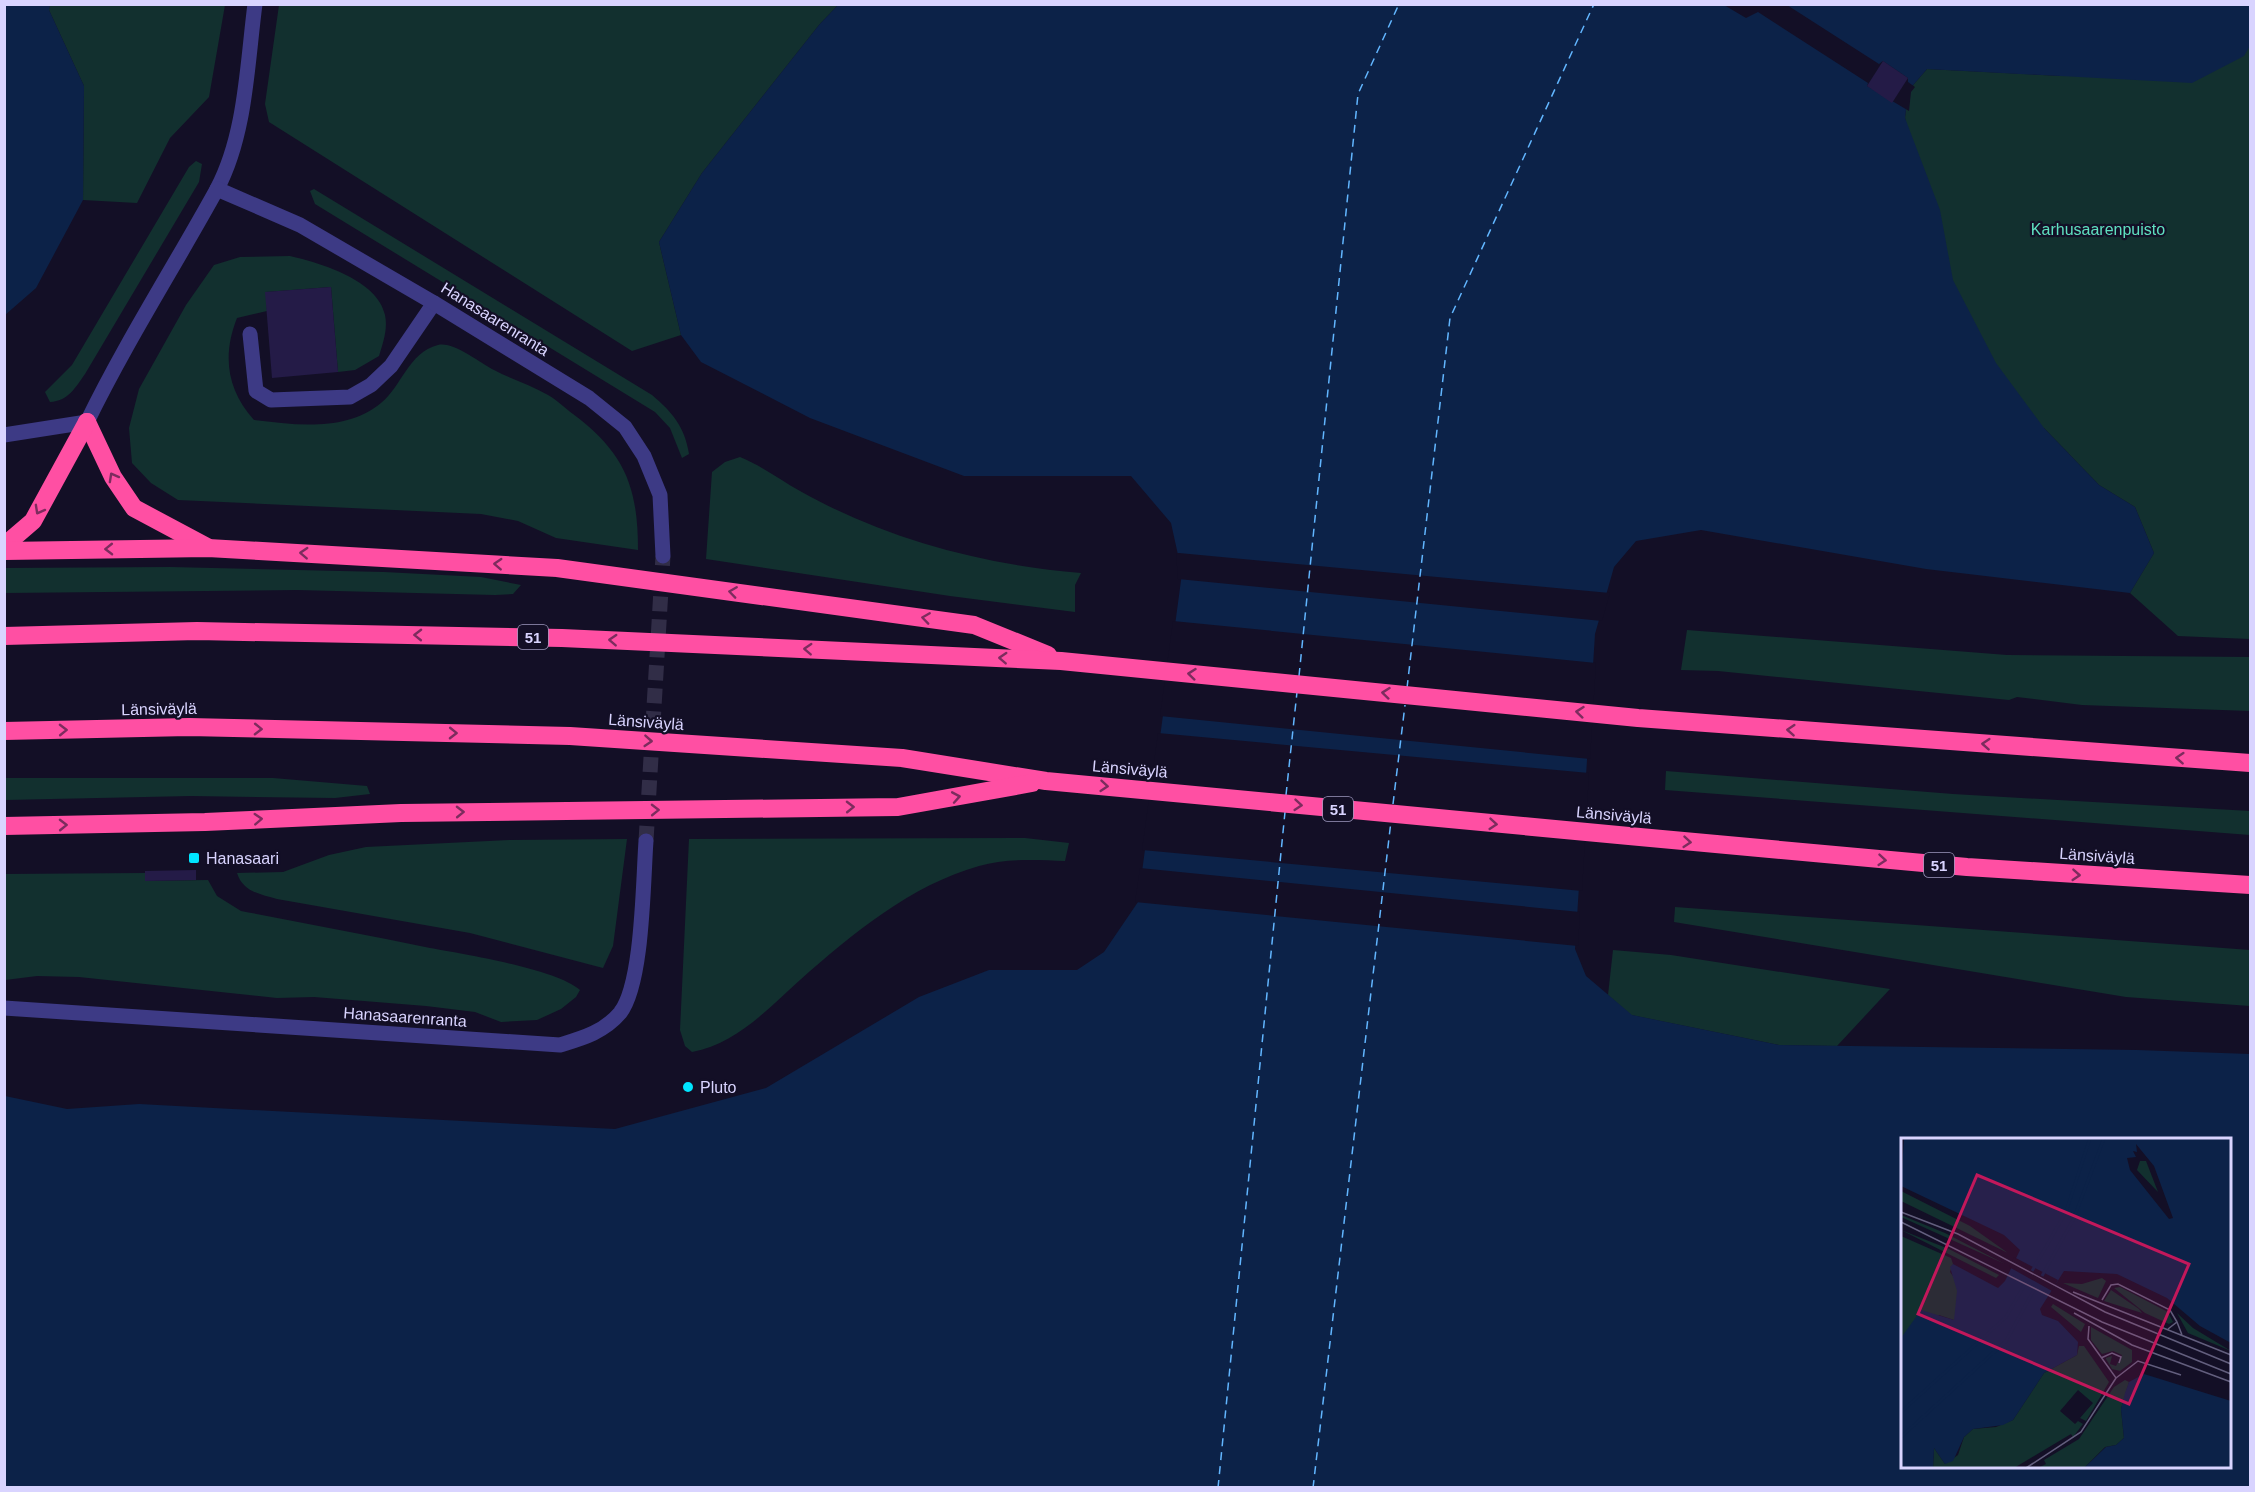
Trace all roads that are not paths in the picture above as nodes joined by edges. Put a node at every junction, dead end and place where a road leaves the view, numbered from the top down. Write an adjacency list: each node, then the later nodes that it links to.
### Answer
1 (255, 4): 2 (street)
2 (217, 189): 3 (street, Hanasaarenranta); 5 (street)
3 (434, 303): 4 (street); 10 (street, Hanasaarenranta)
4 (250, 334)
5 (87, 422): 6 (street); 7 (highway, one-way to 7); 8 (highway, one-way to 5)
6 (4, 435)
7 (4, 546)
8 (208, 548): 9 (highway, one-way to 9); 12 (highway, one-way to 8)
9 (4, 551)
10 (663, 556)
11 (4, 636): 12 (highway, 51, one-way to 11)
12 (1061, 661): 14 (highway, 51, one-way to 12)
13 (4, 731): 15 (highway, Länsiväylä / 51, one-way to 15)
14 (2250, 763)
15 (1046, 781): 16 (highway, one-way to 15); 18 (highway, Länsiväylä / 51, one-way to 18)
16 (4, 826)
17 (646, 841): 19 (street, Hanasaarenranta)
18 (2250, 885)
19 (4, 1008)

